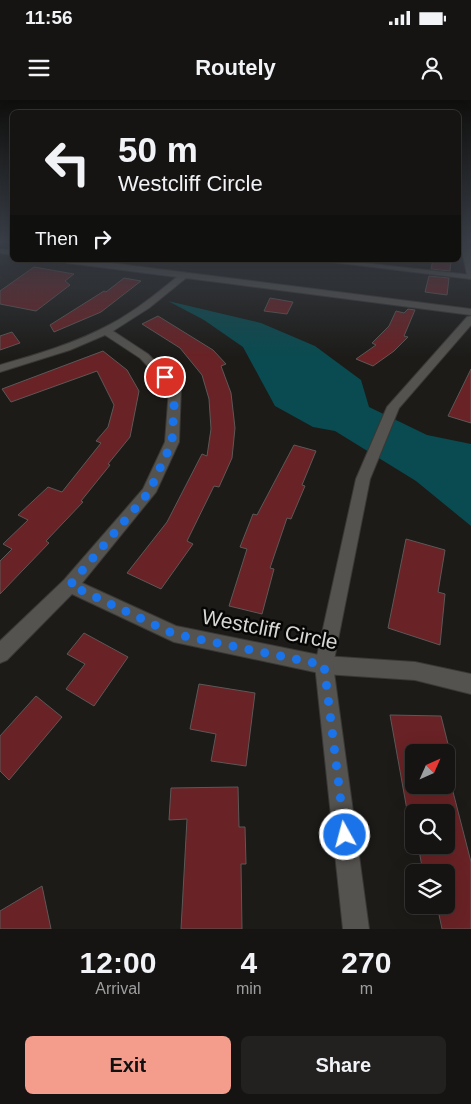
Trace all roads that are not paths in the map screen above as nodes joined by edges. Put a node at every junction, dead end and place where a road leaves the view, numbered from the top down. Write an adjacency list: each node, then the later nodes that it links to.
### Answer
1 (178, 280): 5 (street)
2 (220, 280): 3 (street)
3 (471, 312)
4 (471, 318): 9 (street)
5 (106, 331): 6 (street); 7 (street)
6 (0, 369)
7 (70, 585): 8 (street); 9 (street, Westcliff Circle)
8 (0, 654)
9 (324, 665): 10 (street, Westcliff Circle); 11 (street)
10 (471, 684)
11 (356, 929)

